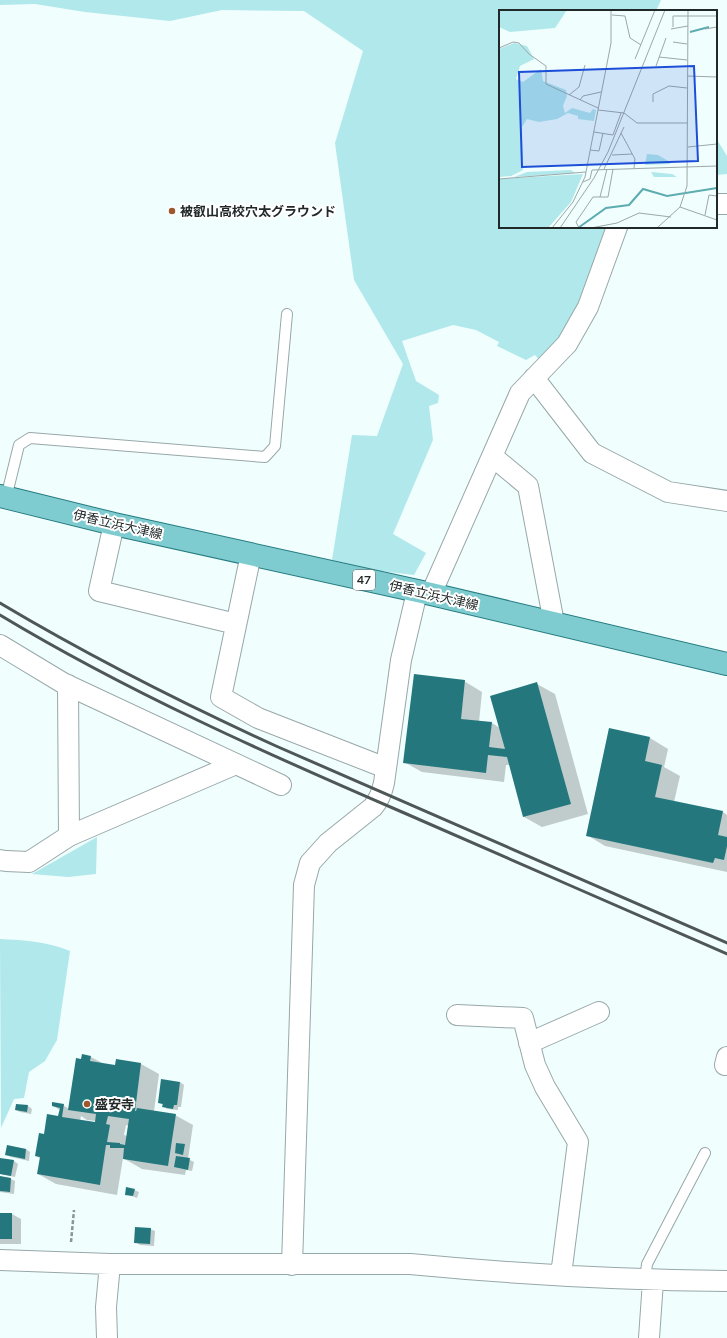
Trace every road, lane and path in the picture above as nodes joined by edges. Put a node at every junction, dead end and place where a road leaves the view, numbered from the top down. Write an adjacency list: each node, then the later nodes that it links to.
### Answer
1 (617, 228): 3 (street)
2 (287, 314): 5 (lane)
3 (534, 378): 4 (street); 6 (street)
4 (492, 456): 9 (street); 10 (street)
5 (3, 497): 7 (main road, 伊香立浜大津線 / 47)
6 (727, 501)
7 (114, 524): 8 (main road, 伊香立浜大津線 / 47); 11 (street)
8 (251, 554): 9 (main road, 伊香立浜大津線 / 47); 11 (street)
9 (424, 593): 10 (main road, 伊香立浜大津線 / 47); 16 (street)
10 (554, 623): 13 (main road, 伊香立浜大津線 / 47)
11 (236, 624): 16 (street)
12 (0, 644): 14 (street)
13 (727, 664)
14 (68, 685): 15 (street); 18 (street)
15 (236, 764): 17 (street); 18 (street)
16 (386, 768): 28 (street)
17 (281, 785)
18 (69, 836): 19 (street)
19 (0, 860)
20 (599, 1012): 22 (street)
21 (457, 1016): 22 (street)
22 (529, 1042): 29 (street)
23 (705, 1153): 30 (lane)
24 (74, 1210): 26 (path)
25 (0, 1260): 26 (street)
26 (69, 1263): 27 (street)
27 (110, 1264): 28 (street); 32 (street)
28 (292, 1265): 29 (street)
29 (561, 1275): 30 (street)
30 (649, 1280): 31 (street); 33 (street)
31 (727, 1281)
32 (107, 1338)
33 (649, 1338)

